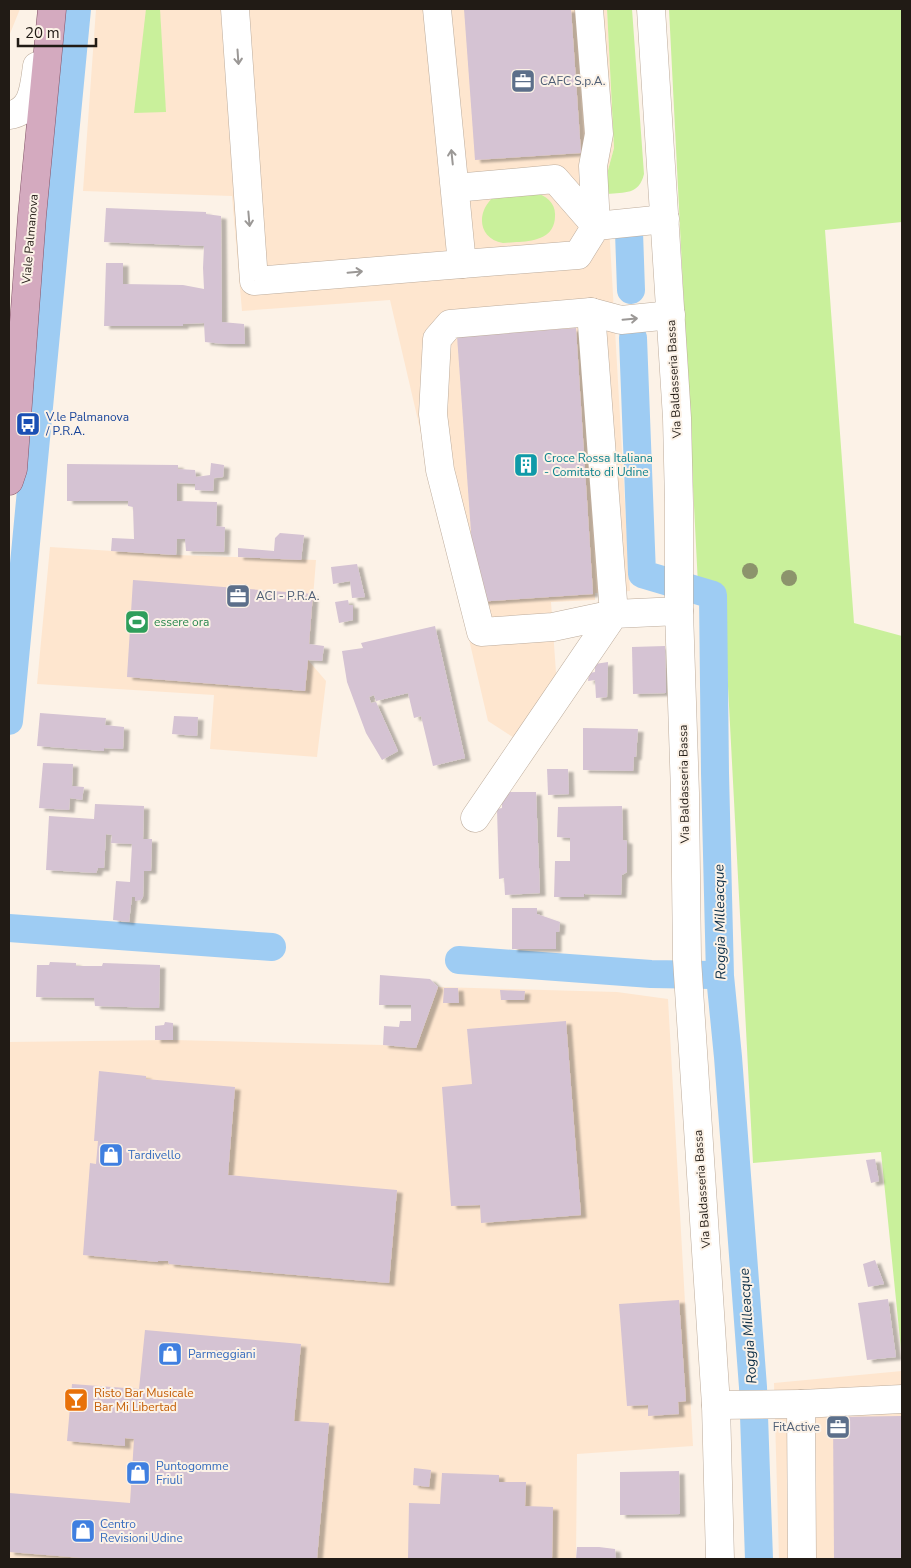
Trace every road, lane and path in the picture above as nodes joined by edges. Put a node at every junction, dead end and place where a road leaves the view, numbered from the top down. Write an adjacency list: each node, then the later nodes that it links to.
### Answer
1 (234, 9): 10 (street, one-way to 10)
2 (437, 9): 7 (street, one-way to 2)
3 (589, 9): 9 (street)
4 (651, 9): 8 (street, Via Baldasseria Bassa)
5 (51, 20): 6 (street); 13 (main road, Viale Palmanova)
6 (9, 115)
7 (455, 188): 9 (street); 10 (street)
8 (665, 219): 9 (street); 12 (street, Via Baldasseria Bassa)
9 (596, 226): 10 (street)
10 (462, 264)
11 (591, 312): 12 (street, one-way to 12); 15 (street); 15 (street)
12 (671, 315): 14 (street, Via Baldasseria Bassa)
13 (10, 476)
14 (679, 599): 15 (street); 19 (street, Via Baldasseria Bassa)
15 (614, 614): 16 (street)
16 (475, 818)
17 (902, 1399): 18 (street)
18 (801, 1404): 19 (street); 21 (street)
19 (726, 1405): 20 (street, Via Baldasseria Bassa)
20 (720, 1559)
21 (802, 1559)

